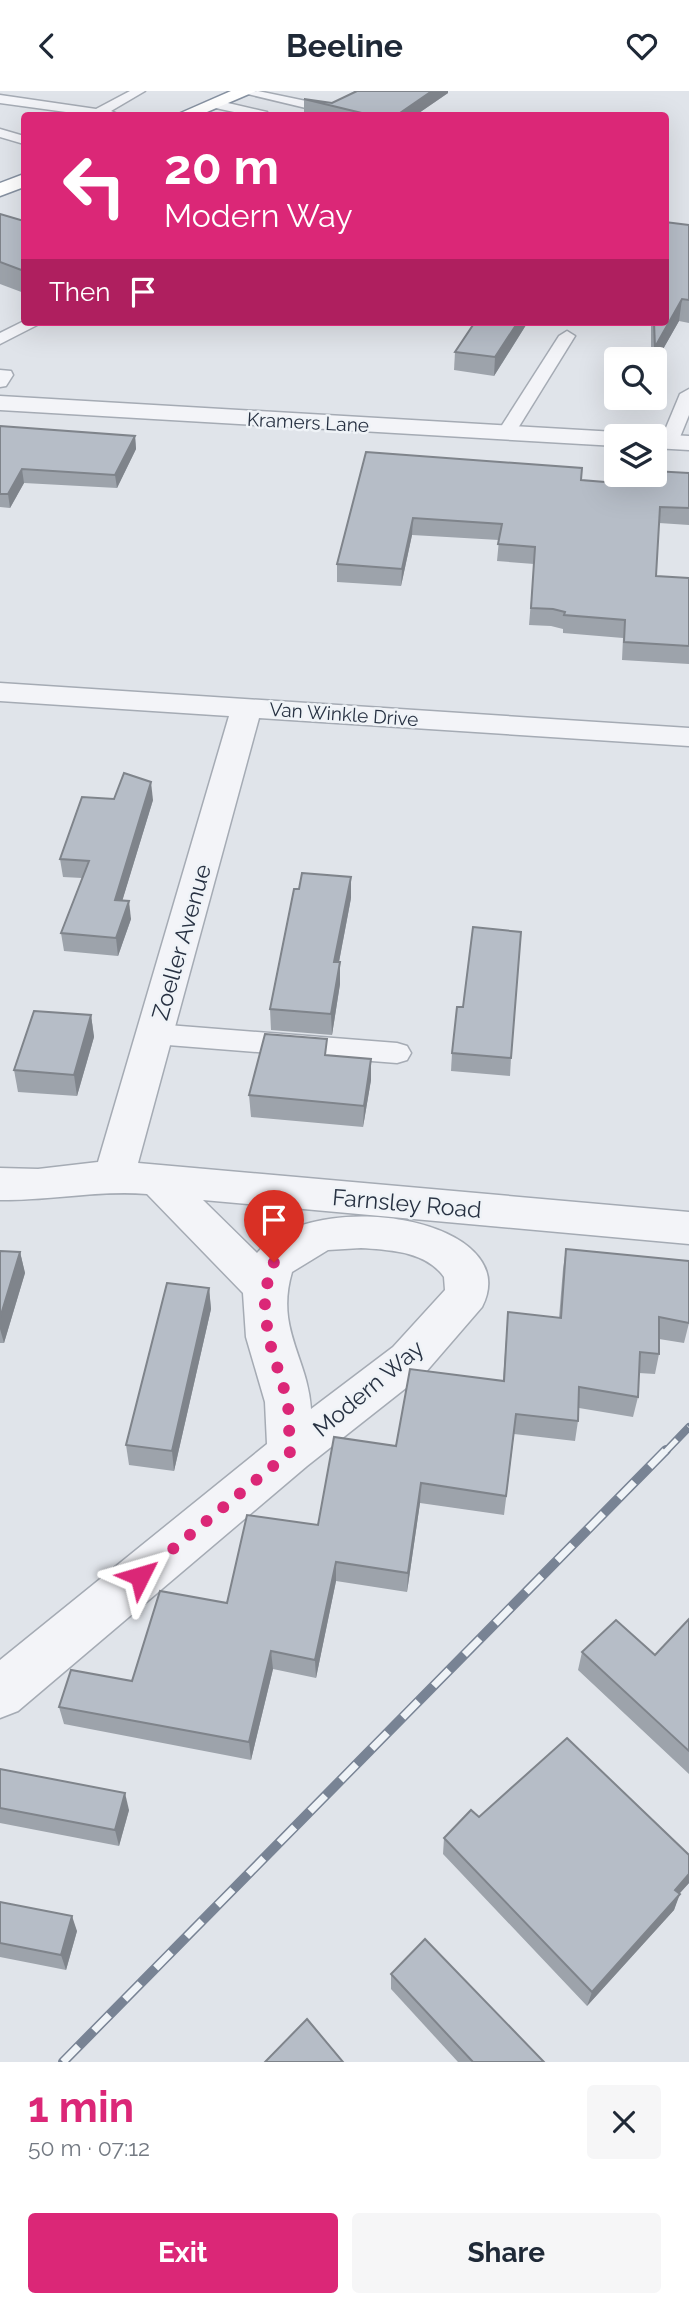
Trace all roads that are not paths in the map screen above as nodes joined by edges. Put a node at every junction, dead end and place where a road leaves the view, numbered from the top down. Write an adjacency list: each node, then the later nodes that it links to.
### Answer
1 (139, 91): 7 (lane)
2 (364, 91): 3 (lane)
3 (246, 92): 5 (highway)
4 (0, 99): 6 (lane)
5 (215, 104): 8 (highway); 9 (lane)
6 (83, 112)
7 (107, 112)
8 (193, 112)
9 (249, 112)
10 (0, 133): 11 (lane)
11 (15, 144)
12 (21, 181): 13 (highway)
13 (0, 190)
14 (27, 326): 16 (lane)
15 (567, 336): 21 (lane)
16 (0, 339)
17 (0, 375): 18 (lane)
18 (0, 382)
19 (689, 394): 23 (lane)
20 (0, 403): 21 (street, Kramers Lane)
21 (506, 433): 22 (street, Kramers Lane)
22 (604, 438)
23 (671, 442)
24 (0, 692): 25 (street, Van Winkle Drive)
25 (247, 708): 26 (street, Van Winkle Drive); 27 (street, Zoeller Avenue)
26 (689, 737)
27 (155, 1034): 28 (lane); 29 (street, Zoeller Avenue)
28 (397, 1053)
29 (114, 1176): 30 (street, Farnsley Road); 31 (street, Farnsley Road)
30 (159, 1180): 32 (street, Farnsley Road); 33 (street)
31 (0, 1184)
32 (689, 1228)
33 (266, 1289): 34 (street, Modern Way); 34 (street, Modern Way)
34 (290, 1452): 35 (street, Modern Way)
35 (0, 1693)

